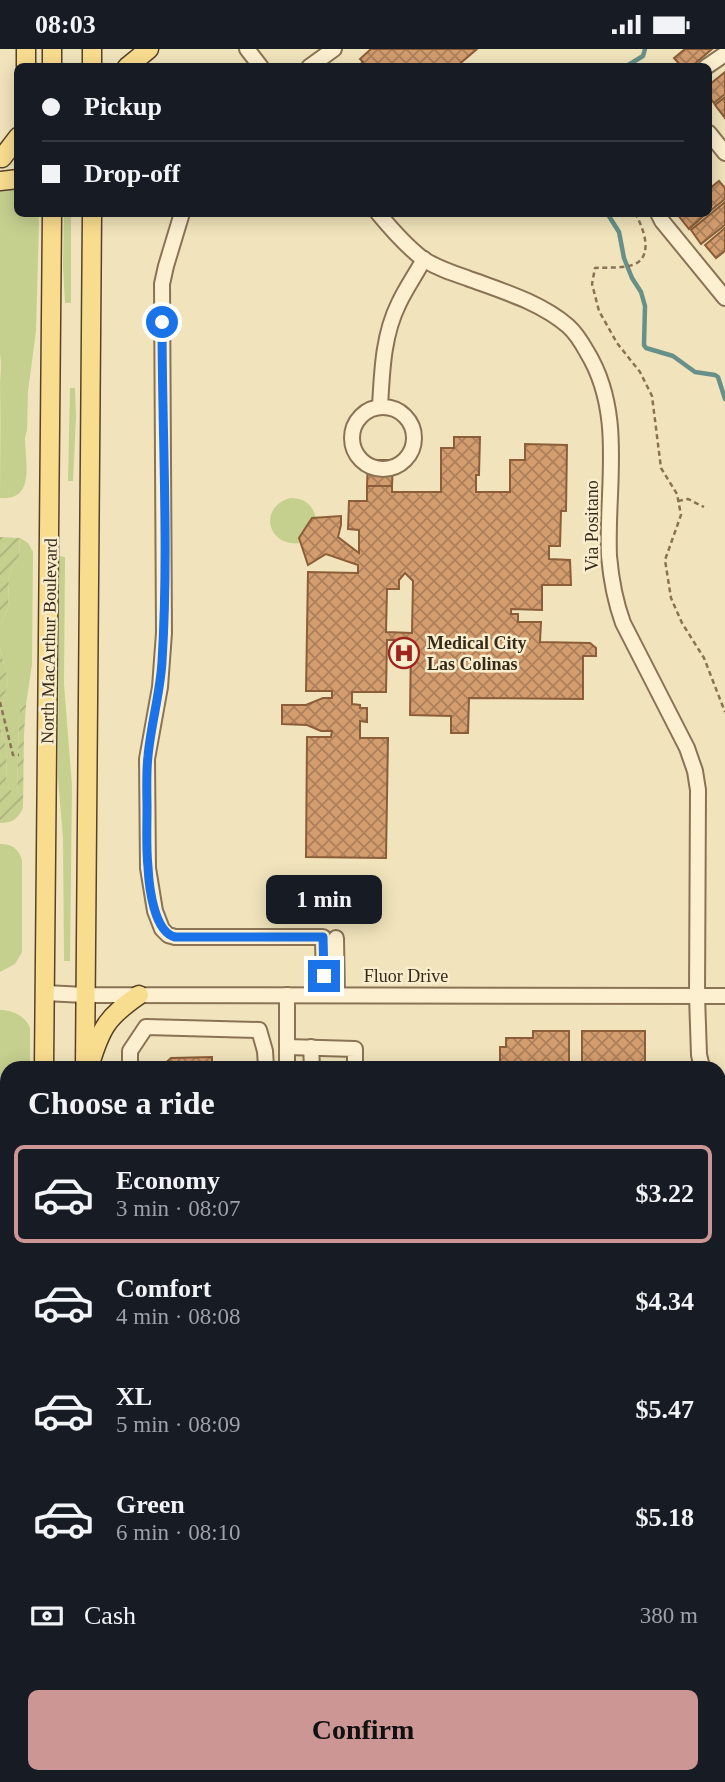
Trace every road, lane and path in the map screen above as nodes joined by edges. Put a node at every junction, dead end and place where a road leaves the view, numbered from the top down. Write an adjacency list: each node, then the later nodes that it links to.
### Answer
1 (149, 49): 4 (main road)
2 (246, 49): 5 (street)
3 (334, 49): 6 (street)
4 (132, 63)
5 (258, 63)
6 (315, 63)
7 (14, 142): 8 (main road)
8 (1, 159)
9 (51, 217): 23 (main road, North MacArthur Boulevard)
10 (92, 217): 24 (main road)
11 (181, 217): 27 (street)
12 (381, 217): 15 (street, Via Positano)
13 (637, 217): 18 (path)
14 (660, 217): 16 (street)
15 (425, 259): 17 (street); 28 (street, Via Positano)
16 (725, 298)
17 (380, 407): 17 (street)
18 (678, 501): 19 (path); 21 (path)
19 (704, 507)
20 (0, 702): 22 (path)
21 (724, 709)
22 (19, 755)
23 (45, 993): 24 (street, Fluor Drive); 33 (main road, North MacArthur Boulevard)
24 (85, 995): 25 (street, Fluor Drive); 34 (main road)
25 (138, 995): 26 (street, Fluor Drive); 35 (main road)
26 (286, 995): 27 (street, Fluor Drive); 31 (street)
27 (330, 995): 28 (street, Fluor Drive)
28 (697, 996): 29 (street, Fluor Drive); 41 (street, Via Positano)
29 (725, 996)
30 (311, 1047): 31 (street); 39 (street); 40 (street)
31 (287, 1049): 32 (street); 38 (street)
32 (265, 1051): 36 (street); 37 (street)
33 (44, 1061)
34 (87, 1061)
35 (89, 1061)
36 (130, 1061)
37 (266, 1061)
38 (287, 1061)
39 (312, 1061)
40 (355, 1061)
41 (700, 1061)

